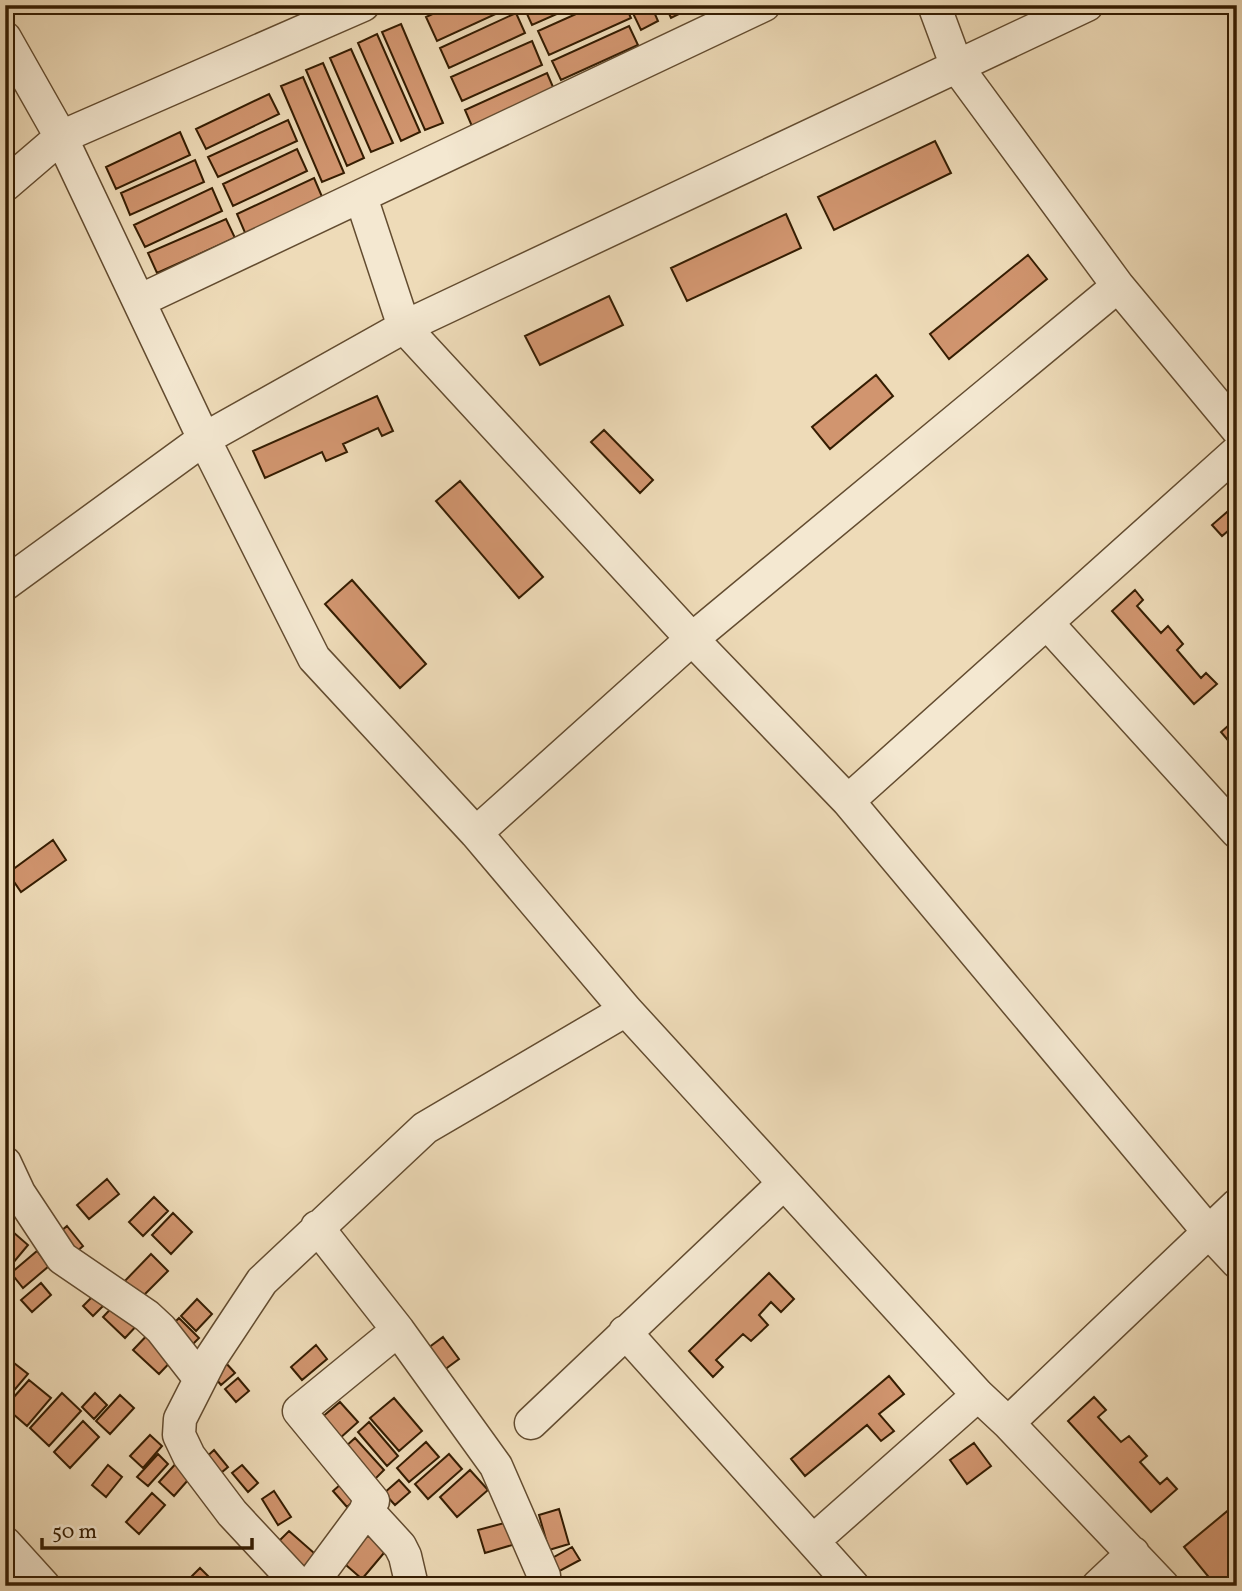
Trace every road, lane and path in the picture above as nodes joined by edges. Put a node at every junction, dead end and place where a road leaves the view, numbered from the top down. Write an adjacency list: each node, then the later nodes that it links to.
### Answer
1 (363, 5): 7 (street)
2 (764, 5): 9 (street)
3 (934, 5): 6 (street)
4 (1087, 5): 6 (street)
5 (5, 38): 7 (street)
6 (957, 67): 10 (street); 12 (street)
7 (61, 137): 8 (street); 11 (street)
8 (5, 185)
9 (361, 197): 11 (street); 12 (street)
10 (1118, 286): 13 (street); 18 (street)
11 (139, 301): 14 (street)
12 (404, 327): 14 (street); 18 (street)
13 (1237, 429)
14 (204, 439): 16 (street); 20 (street)
15 (1237, 452): 17 (street)
16 (5, 584)
17 (1047, 623): 19 (street); 21 (street)
18 (692, 639): 19 (street); 20 (street)
19 (848, 801): 27 (street)
20 (476, 832): 22 (street)
21 (1237, 832)
22 (626, 1010): 24 (street); 26 (street)
23 (5, 1163): 31 (street)
24 (784, 1183): 30 (street); 32 (street)
25 (1237, 1205): 27 (street)
26 (317, 1227): 29 (street); 31 (street)
27 (1208, 1231): 28 (street); 34 (street)
28 (1237, 1262)
29 (398, 1330): 35 (street); 43 (street)
30 (625, 1332): 33 (street); 36 (street)
31 (200, 1379): 40 (street)
32 (978, 1395): 34 (street); 36 (street)
33 (531, 1423)
34 (1008, 1423): 38 (street)
35 (366, 1509): 41 (street); 42 (street)
36 (813, 1541): 44 (street)
37 (5, 1543): 39 (street)
38 (1133, 1553): 45 (street); 46 (street)
39 (44, 1586)
40 (300, 1586)
41 (310, 1586)
42 (412, 1586)
43 (545, 1586)
44 (853, 1586)
45 (1098, 1586)
46 (1163, 1586)

